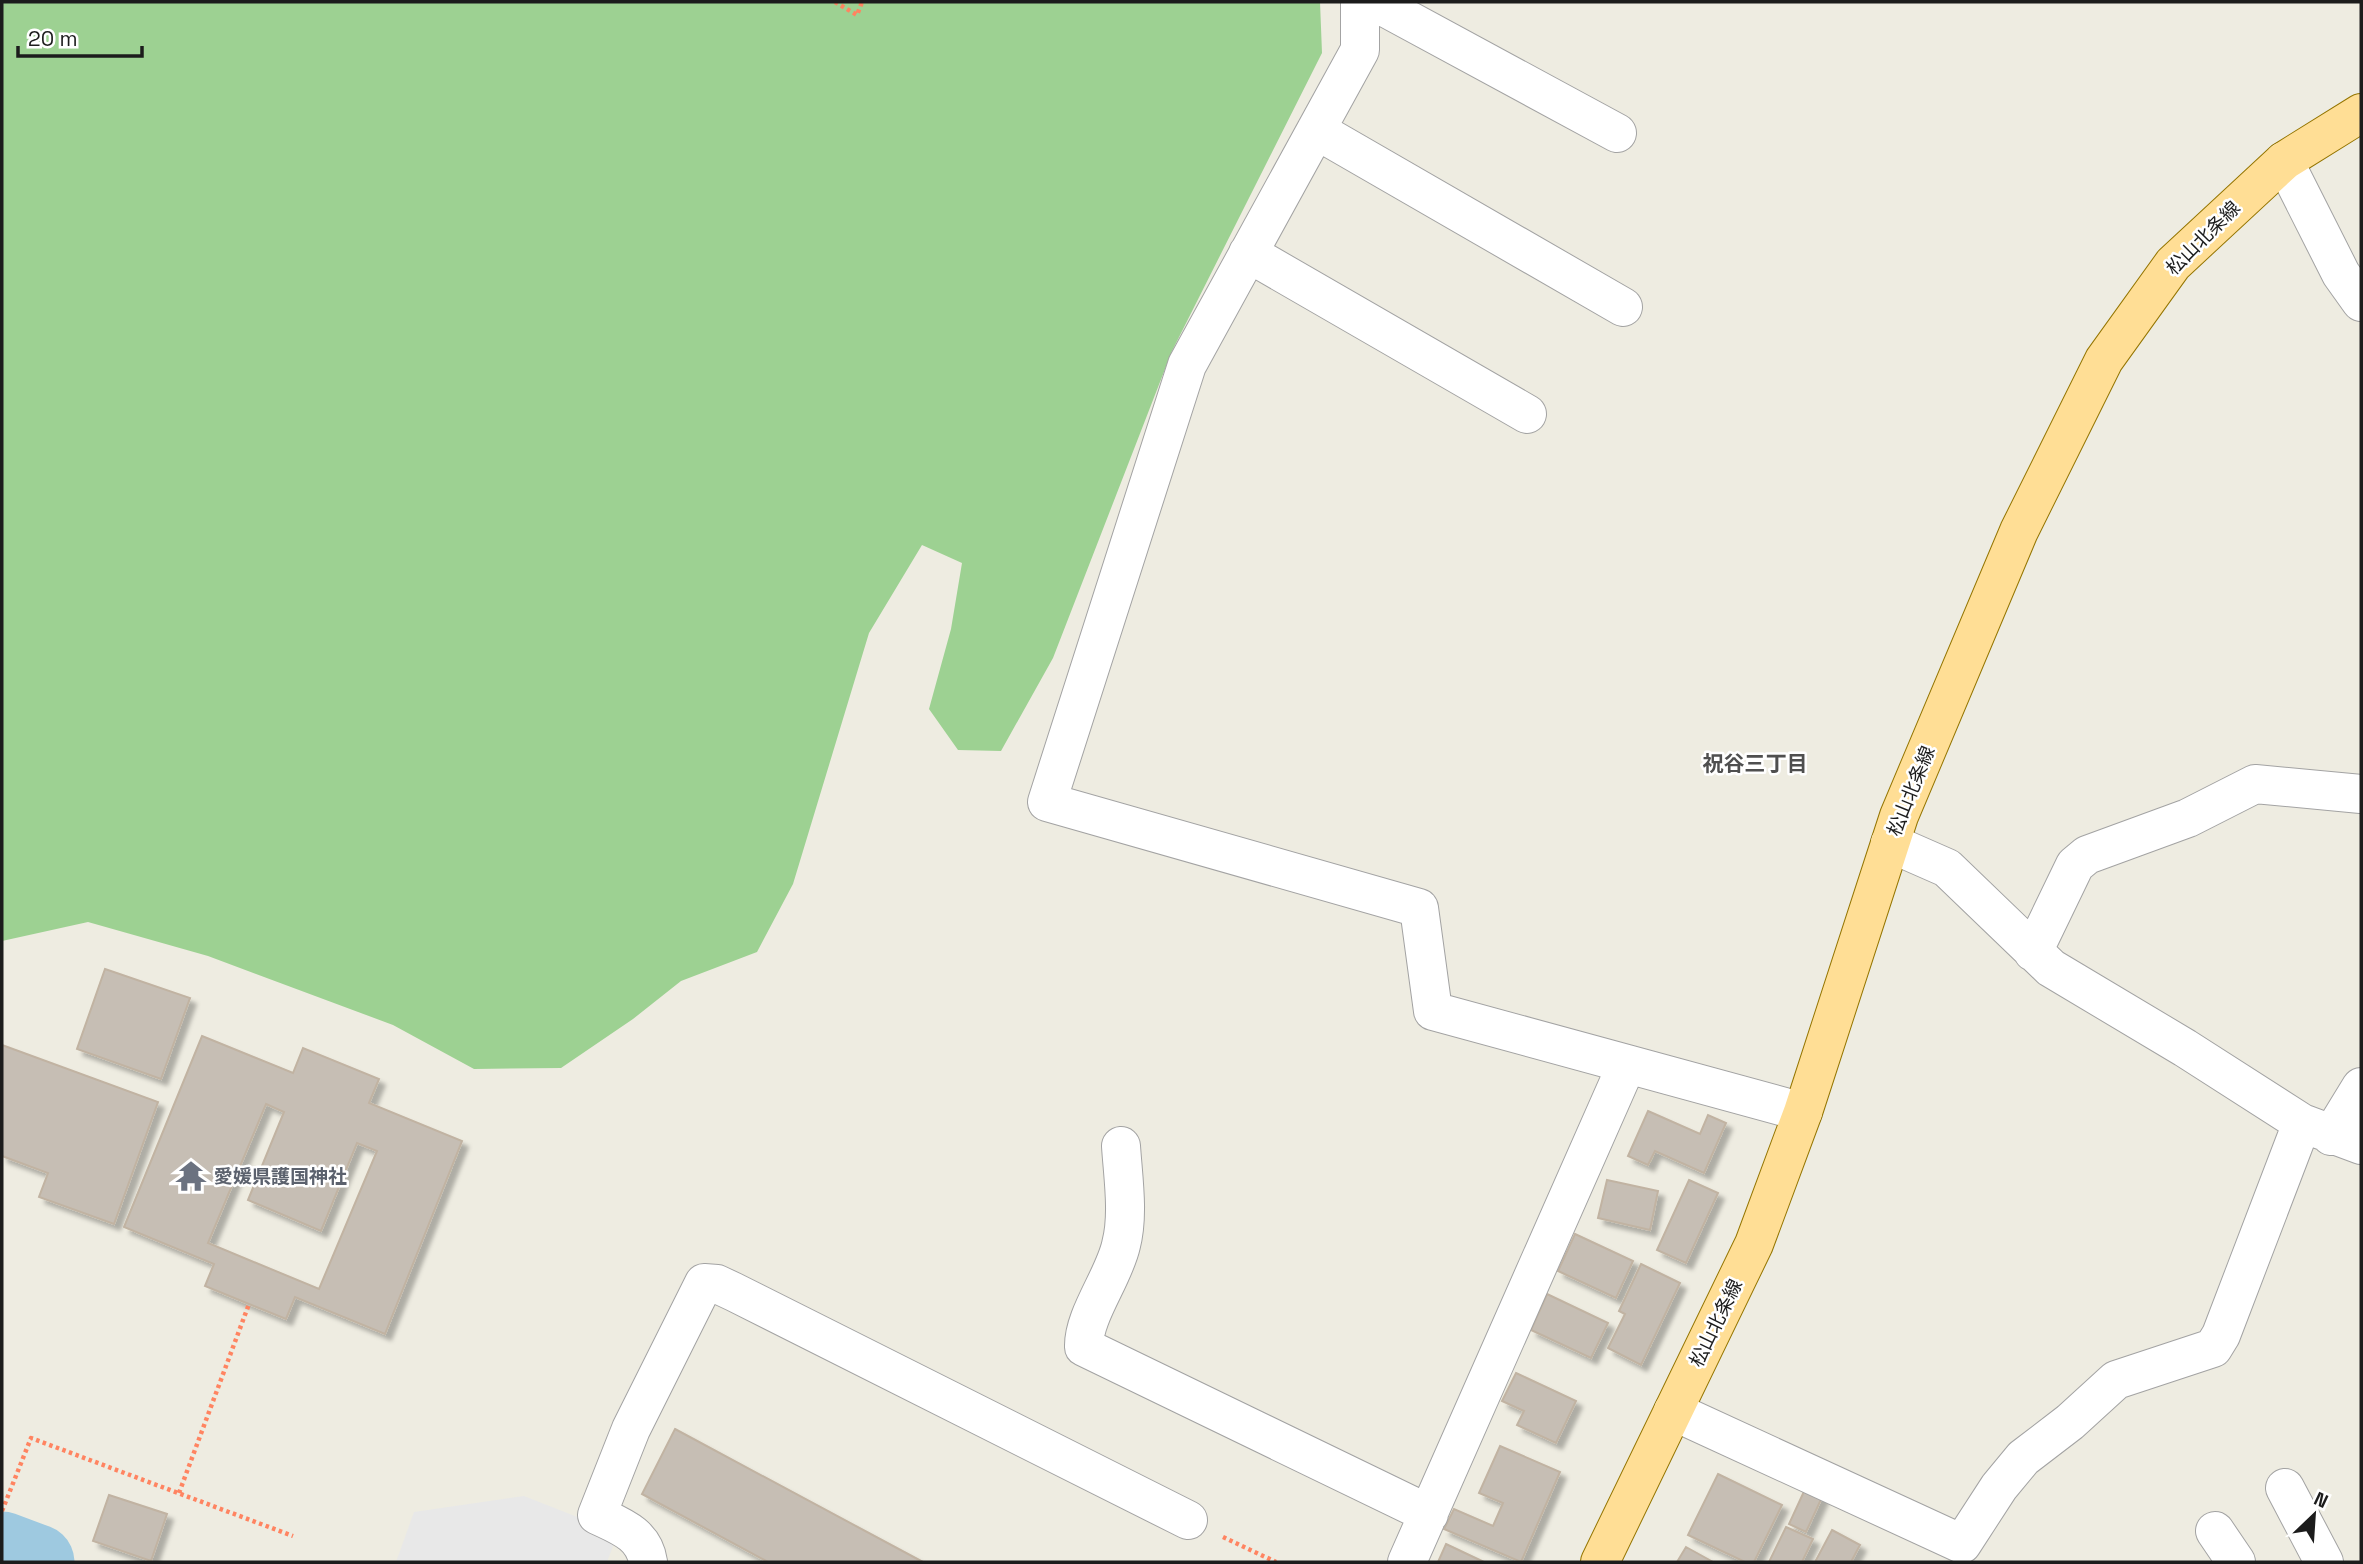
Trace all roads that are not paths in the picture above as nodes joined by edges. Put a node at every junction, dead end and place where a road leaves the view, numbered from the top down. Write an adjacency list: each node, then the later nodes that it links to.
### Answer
1 (1360, 2): 4 (street)
2 (1375, 2): 5 (street)
3 (2361, 113): 6 (main road, 松山北条線)
4 (1316, 130): 7 (street); 9 (street)
5 (1617, 133)
6 (2284, 161): 8 (street); 12 (main road, 松山北条線)
7 (1248, 253): 10 (street); 14 (street)
8 (2361, 302)
9 (1623, 307)
10 (1527, 414)
11 (2361, 794): 13 (street)
12 (1890, 844): 13 (street); 16 (main road, 松山北条線)
13 (2033, 952): 17 (street)
14 (1627, 1065): 16 (street); 21 (street)
15 (2361, 1087): 17 (street)
16 (1803, 1112): 19 (main road, 松山北条線)
17 (2331, 1135): 19 (street)
18 (1121, 1146): 21 (street)
19 (1673, 1411): 25 (main road, 松山北条線)
20 (2285, 1488): 26 (street)
21 (1429, 1514): 24 (street)
22 (1188, 1520): 23 (street)
23 (648, 1562)
24 (1407, 1562)
25 (1600, 1562)
26 (2324, 1562)

